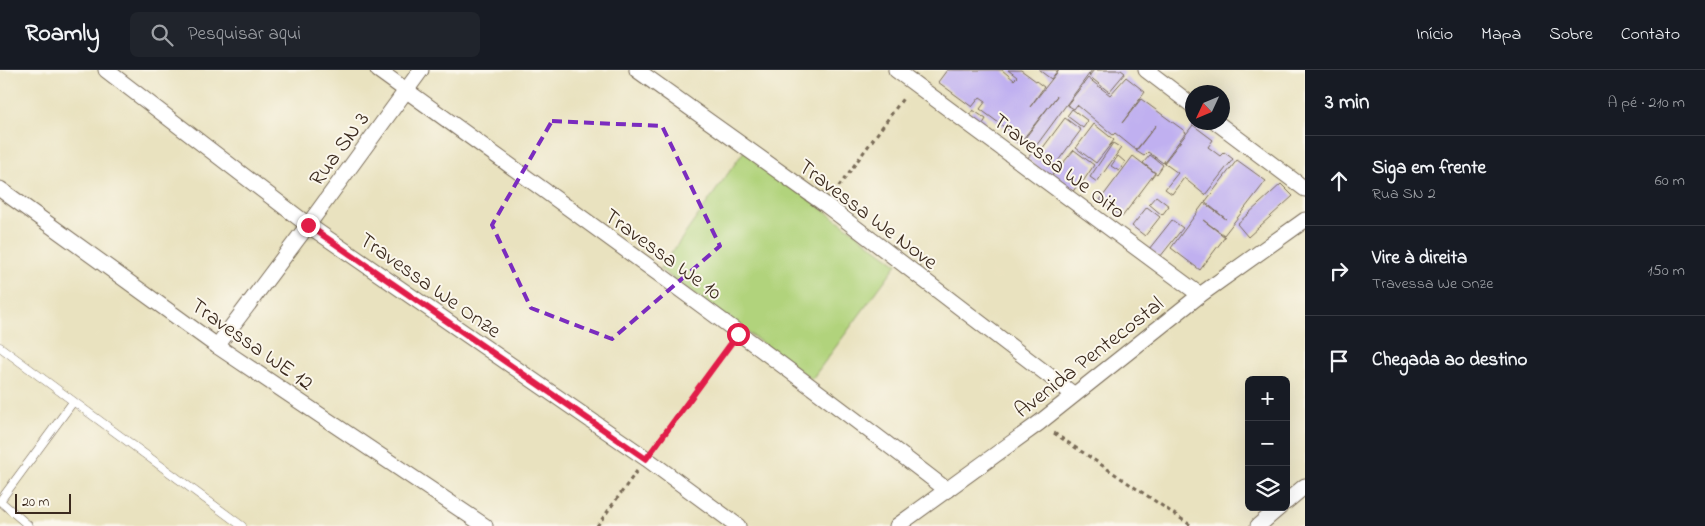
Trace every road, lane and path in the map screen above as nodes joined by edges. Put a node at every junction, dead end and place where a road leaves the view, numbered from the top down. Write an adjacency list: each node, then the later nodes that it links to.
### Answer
1 (106, 70): 15 (street, Travessa We Onze)
2 (378, 70): 8 (street, Travessa We 10)
3 (420, 70): 8 (street, Rua SN 3)
4 (637, 70): 13 (street, Travessa We Nove)
5 (896, 70): 7 (street, Travessa We Oito)
6 (1146, 70): 9 (street)
7 (914, 83): 13 (path); 16 (street, Travessa We Oito)
8 (406, 90): 15 (street, Rua SN 3); 17 (street, Travessa We 10)
9 (1185, 100)
10 (1226, 130): 12 (street)
11 (0, 189): 18 (street, Travessa WE 12)
12 (1305, 190)
13 (826, 205): 20 (street, Travessa We Nove)
14 (1305, 220): 16 (street, Avenida Pentecostal)
15 (308, 225): 18 (street, Rua SN 3); 23 (street, Travessa We Onze)
16 (1200, 295): 20 (street, Avenida Pentecostal)
17 (738, 334): 23 (path); 25 (street, Travessa We 10)
18 (217, 346): 31 (street, Travessa WE 12)
19 (0, 347): 21 (lane)
20 (1073, 394): 22 (street, Avenida Pentecostal)
21 (73, 402): 27 (lane); 30 (lane)
22 (1039, 423): 25 (street, Avenida Pentecostal); 35 (path)
23 (646, 459): 32 (path); 33 (street, Travessa We Onze)
24 (1305, 486): 26 (street)
25 (947, 490): 34 (street, Avenida Pentecostal)
26 (1290, 499)
27 (0, 501): 29 (lane)
28 (1275, 511): 36 (street)
29 (29, 526)
30 (242, 526)
31 (485, 526)
32 (597, 526)
33 (738, 526)
34 (897, 526)
35 (1192, 526)
36 (1258, 526)

